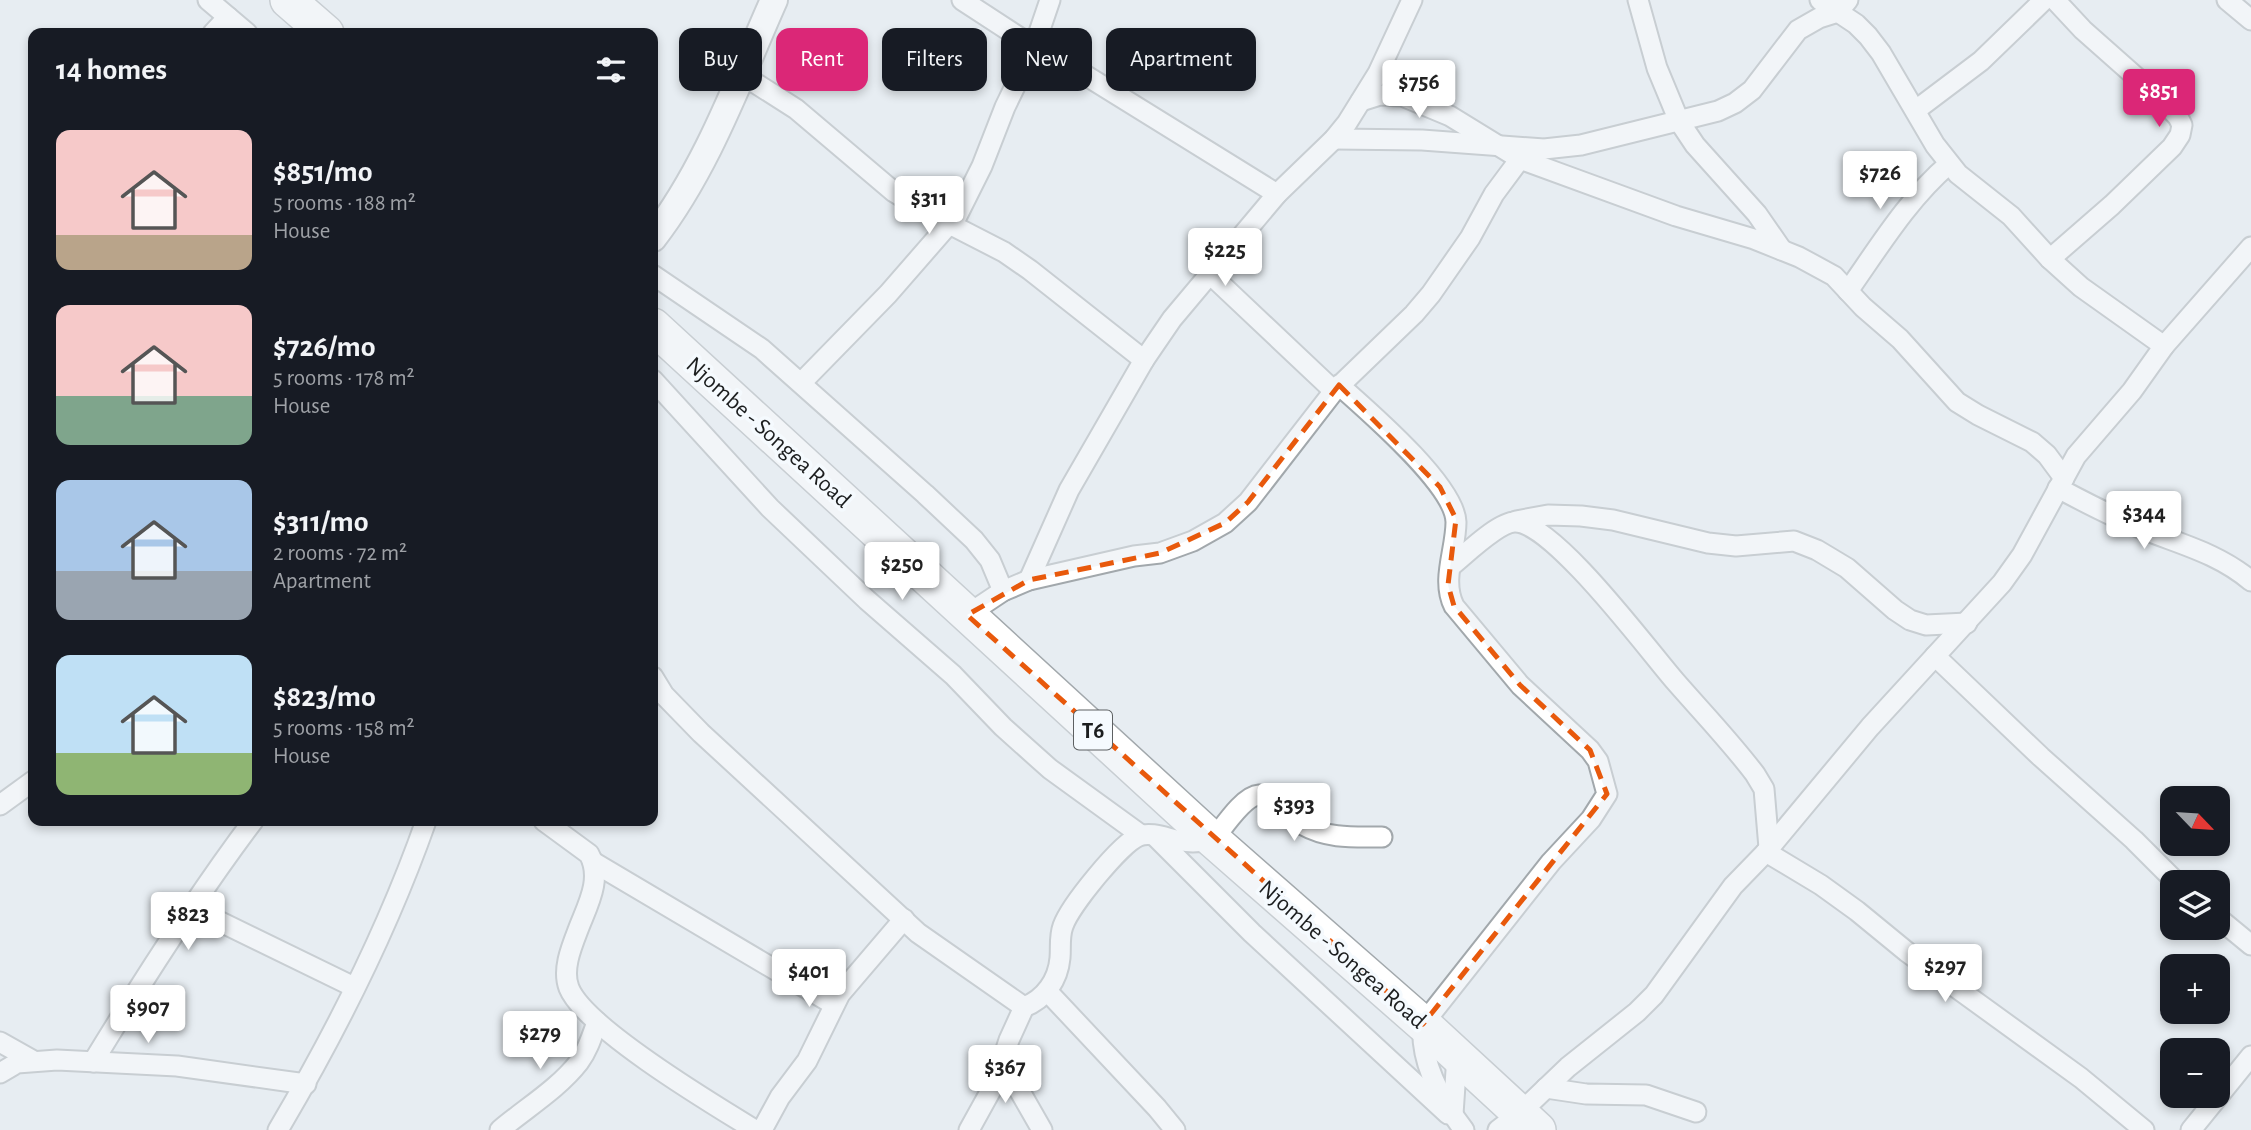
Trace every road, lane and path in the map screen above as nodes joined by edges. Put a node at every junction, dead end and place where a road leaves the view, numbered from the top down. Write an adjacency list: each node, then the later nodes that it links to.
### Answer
1 (208, 0): 13 (street)
2 (288, 0): 17 (highway)
3 (774, 0): 18 (street)
4 (962, 0): 19 (street)
5 (1050, 0): 20 (street)
6 (1412, 0): 25 (street)
7 (1638, 0): 27 (street)
8 (1820, 0): 12 (street)
9 (2044, 0): 26 (street)
10 (2055, 0): 36 (street)
11 (2227, 0): 14 (street)
12 (1843, 6): 26 (street); 27 (street)
13 (228, 17): 15 (street); 16 (street)
14 (2251, 20)
15 (218, 28)
16 (241, 28)
17 (320, 28)
18 (762, 28)
19 (1007, 28)
20 (1041, 28)
21 (1092, 80): 32 (street)
22 (762, 87): 33 (street)
23 (733, 91): 34 (street)
24 (1013, 91): 33 (street)
25 (1361, 101): 28 (street); 29 (street)
26 (1916, 110): 31 (street)
27 (1679, 121): 29 (street); 35 (street)
28 (1334, 139): 29 (street); 32 (street)
29 (1502, 147): 30 (street)
30 (1520, 159): 35 (street); 46 (street)
31 (1949, 164): 36 (street); 40 (street)
32 (1277, 194): 38 (street)
33 (950, 225): 43 (street); 44 (street)
34 (658, 231)
35 (1782, 250): 40 (street)
36 (2050, 259): 42 (street)
37 (2248, 259): 42 (street)
38 (1210, 274): 43 (street); 46 (street)
39 (658, 278): 44 (street)
40 (1848, 291): 47 (street)
41 (658, 331): 53 (highway, Njombe - Songea Road / T6)
42 (2164, 345): 47 (street)
43 (1144, 360): 50 (street)
44 (801, 383): 52 (street)
45 (658, 385): 62 (street)
46 (1336, 388): 49 (street); 50 (street)
47 (2061, 483): 51 (street); 54 (street)
48 (1512, 522): 49 (street); 54 (street); 65 (street)
49 (1451, 566): 77 (street)
50 (1029, 580): 52 (street)
51 (2251, 581)
52 (1003, 591): 53 (street)
53 (968, 615): 64 (highway, Njombe - Songea Road / T6)
54 (1967, 623): 55 (street)
55 (1935, 656): 65 (street); 67 (street)
56 (658, 685): 69 (street)
57 (28, 785): 58 (street)
58 (0, 805)
59 (249, 826): 68 (street)
60 (423, 826): 72 (street)
61 (551, 826): 66 (street)
62 (1148, 835): 64 (street); 73 (street); 88 (street)
63 (1382, 837): 64 (street)
64 (1213, 840): 77 (highway, Njombe - Songea Road / T6)
65 (1768, 850): 86 (street); 97 (street)
66 (593, 862): 74 (street); 76 (street)
67 (2164, 870)
68 (192, 908): 72 (street); 83 (street)
69 (904, 919): 74 (street); 75 (street)
70 (2230, 928): 71 (street)
71 (2251, 945)
72 (354, 987): 85 (street)
73 (1047, 991): 75 (street); 96 (street)
74 (833, 1004): 93 (street)
75 (1024, 1007): 82 (street)
76 (597, 1022): 91 (street); 92 (street)
77 (1423, 1024): 79 (highway, Njombe - Songea Road / T6); 88 (street)
78 (0, 1042): 81 (street)
79 (1457, 1056): 88 (street); 89 (highway, Njombe - Songea Road / T6)
80 (2251, 1056): 98 (street)
81 (32, 1060): 83 (street); 84 (street)
82 (1002, 1060): 94 (street); 95 (street)
83 (93, 1062): 85 (street)
84 (0, 1073)
85 (306, 1084): 90 (street)
86 (1546, 1088): 87 (street); 89 (street)
87 (1696, 1112)
88 (1460, 1124)
89 (1519, 1124)
90 (279, 1129)
91 (500, 1130)
92 (755, 1130)
93 (762, 1130)
94 (969, 1130)
95 (1042, 1130)
96 (1175, 1130)
97 (2144, 1130)
98 (2191, 1130)

